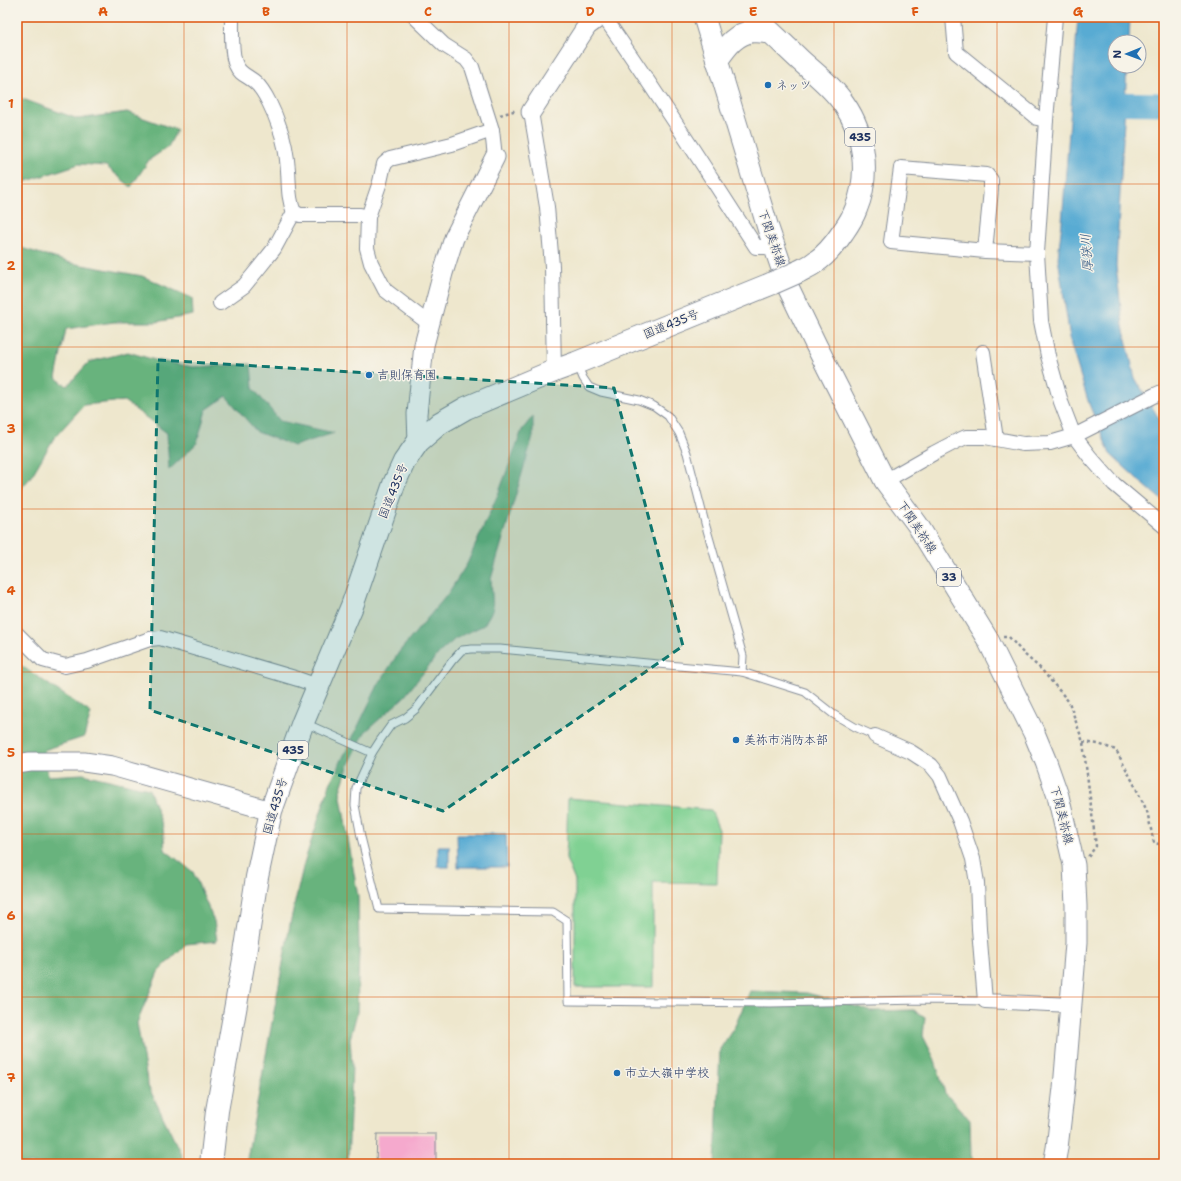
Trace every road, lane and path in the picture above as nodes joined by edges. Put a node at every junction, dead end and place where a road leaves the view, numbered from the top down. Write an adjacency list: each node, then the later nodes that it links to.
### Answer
1 (232, 17): 14 (street)
2 (416, 17): 12 (street)
3 (599, 17): 10 (street)
4 (604, 17): 16 (street)
5 (704, 17): 9 (main road, 下関美祢線 / 33)
6 (953, 17): 11 (street)
7 (1055, 17): 11 (street)
8 (759, 21): 9 (highway); 22 (highway, 国道435号 / 435, bridge)
9 (718, 60): 16 (main road, 下関美祢線 / 33)
10 (531, 112): 12 (path); 23 (street)
11 (1046, 120): 18 (street)
12 (490, 124): 13 (street); 15 (street)
13 (495, 157): 20 (street)
14 (294, 212): 15 (street); 19 (street)
15 (368, 217): 20 (street)
16 (774, 247): 28 (main road, 下関美祢線 / 33)
17 (985, 250): 17 (street); 18 (street)
18 (1037, 252): 25 (street)
19 (220, 303)
20 (431, 321): 27 (street)
21 (983, 352): 26 (street)
22 (576, 363): 23 (highway, 国道435号 / 435); 32 (lane)
23 (554, 370): 27 (highway, 国道435号 / 435)
24 (1159, 393): 25 (street)
25 (1079, 434): 26 (street); 29 (street)
26 (996, 439): 28 (street)
27 (418, 442): 33 (highway, 国道435号 / 435)
28 (885, 482): 31 (main road, 下関美祢線 / 33)
29 (1164, 526)
30 (17, 634): 33 (street)
31 (988, 640): 36 (path); 41 (main road, 下関美祢線 / 33)
32 (742, 672): 35 (lane); 37 (lane)
33 (318, 686): 34 (highway, 国道435号 / 435)
34 (303, 722): 37 (lane); 39 (highway, 国道435号 / 435)
35 (875, 736): 42 (street)
36 (1083, 742): 40 (path); 41 (path)
37 (372, 753): 42 (lane)
38 (17, 764): 39 (street)
39 (271, 811): 44 (highway, 国道435号 / 435)
40 (1164, 845)
41 (1074, 865): 43 (main road, 下関美祢線 / 33)
42 (985, 1001): 43 (street)
43 (1071, 1005): 45 (main road, 下関美祢線 / 33)
44 (211, 1164)
45 (1054, 1164)

